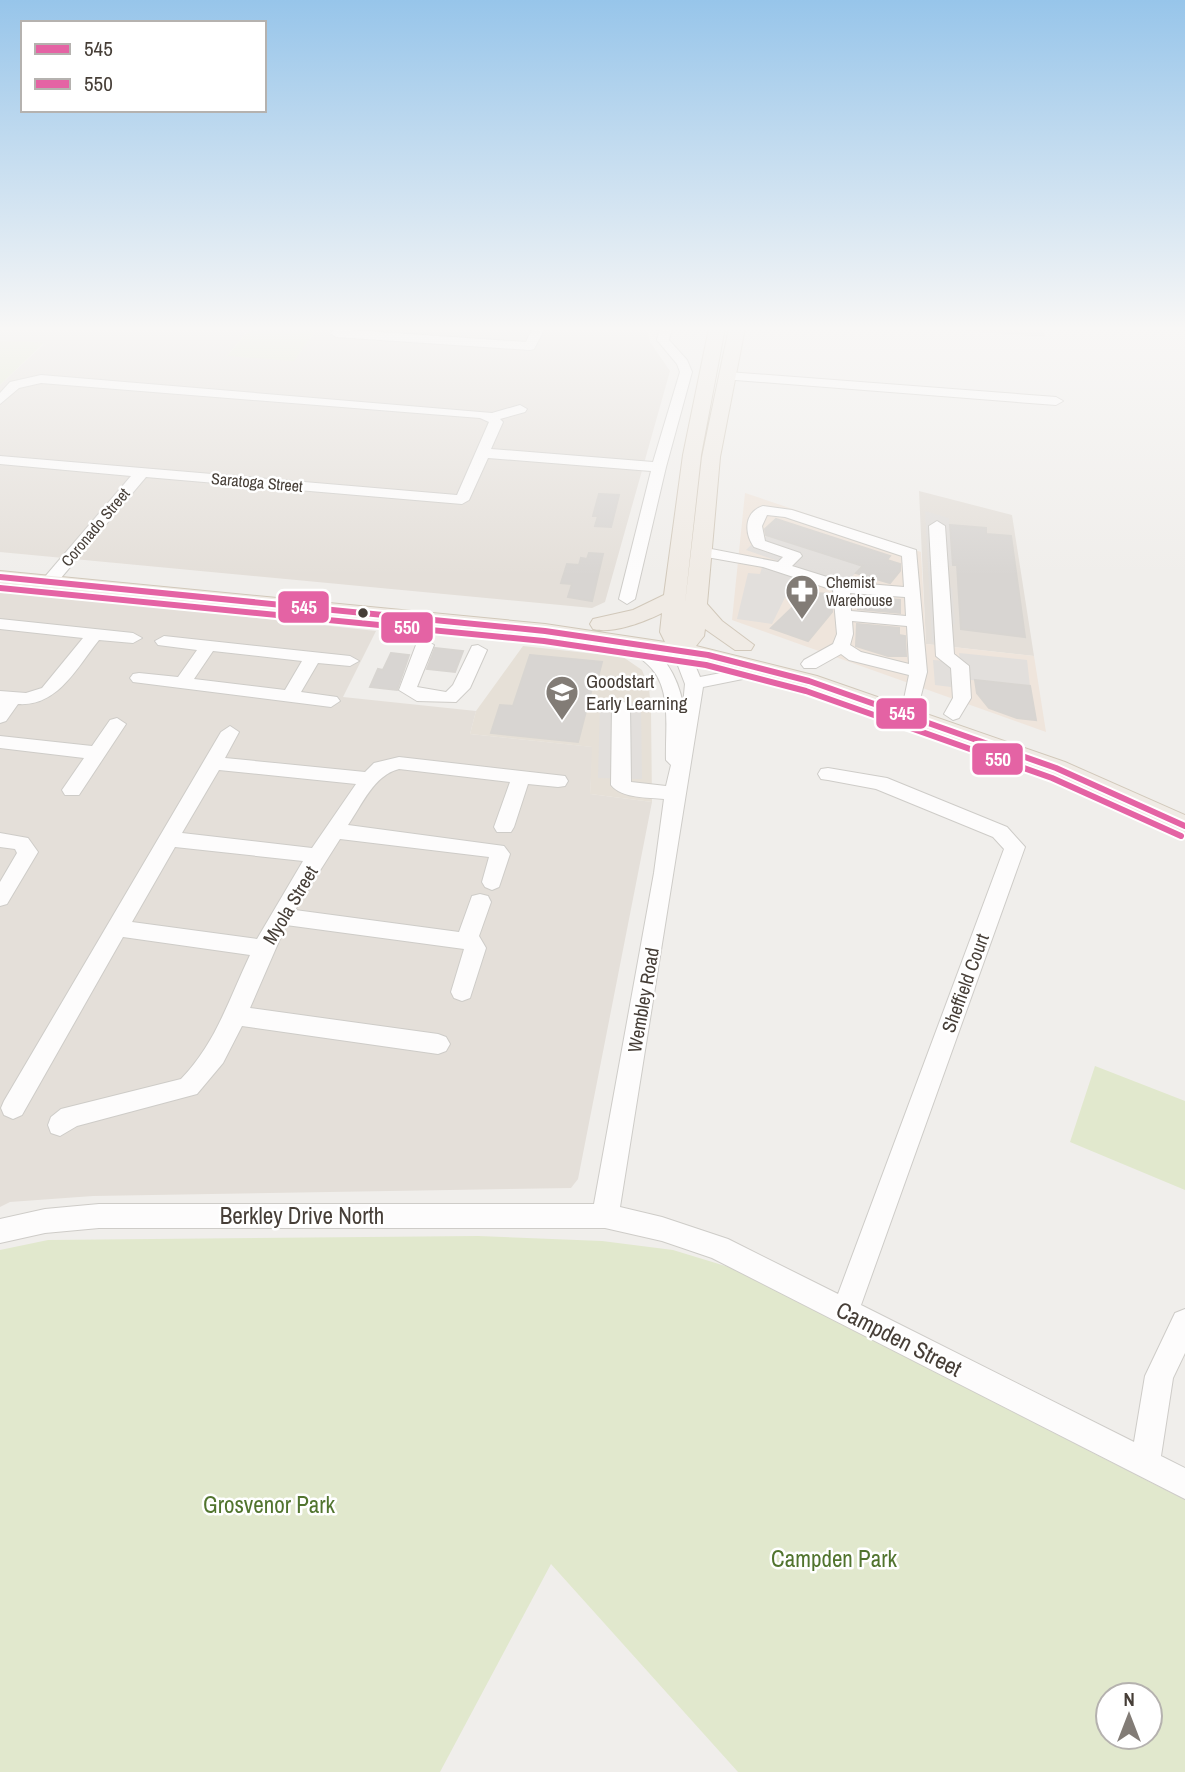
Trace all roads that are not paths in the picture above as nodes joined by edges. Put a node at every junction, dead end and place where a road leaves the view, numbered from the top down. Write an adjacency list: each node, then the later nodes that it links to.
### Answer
1 (439, 411): 6 (street)
2 (514, 411): 6 (street)
3 (676, 411): 9 (street)
4 (701, 411): 20 (main road, Wembley Road)
5 (721, 411): 12 (main road, Wembley Road)
6 (492, 417): 7 (street)
7 (483, 453): 9 (street); 10 (street, Saratoga Street)
8 (0, 460): 10 (street, Saratoga Street)
9 (659, 467): 19 (street)
10 (142, 472): 15 (street, Coronado Street)
11 (937, 526): 49 (street)
12 (701, 552): 14 (street); 20 (main road, Wembley Road)
13 (0, 564): 15 (main road)
14 (781, 567): 17 (street); 18 (street)
15 (54, 576): 16 (main road); 22 (main road); 30 (main road)
16 (0, 577)
17 (841, 587): 18 (street); 21 (street)
18 (913, 593): 23 (street)
19 (627, 599)
20 (684, 601): 25 (main road); 28 (main road, Wembley Road); 32 (main road)
21 (843, 615): 23 (street); 34 (street)
22 (548, 619): 25 (main road); 28 (main road)
23 (915, 622): 40 (street)
24 (0, 624): 26 (street)
25 (601, 624): 28 (main road)
26 (96, 634): 27 (street); 45 (street)
27 (133, 638)
28 (681, 639): 30 (main road); 32 (main road); 39 (main road); 43 (street, Wembley Road)
29 (163, 641): 33 (street)
30 (632, 643): 60 (street, Wembley Road)
31 (425, 645): 35 (street)
32 (743, 645): 38 (main road)
33 (208, 646): 36 (street); 42 (street)
34 (841, 647): 38 (street); 40 (street)
35 (478, 650)
36 (313, 657): 37 (street); 44 (street)
37 (350, 661)
38 (810, 664): 46 (main road)
39 (768, 669): 43 (street); 63 (main road)
40 (918, 671): 46 (street)
41 (139, 678): 42 (street)
42 (182, 684): 44 (street)
43 (694, 684): 60 (street, Wembley Road)
44 (290, 696): 47 (street)
45 (6, 698): 50 (street)
46 (913, 699): 49 (main road)
47 (331, 701)
48 (621, 706): 60 (street)
49 (953, 714): 62 (main road)
50 (0, 717)
51 (117, 724): 54 (street)
52 (230, 732): 55 (street)
53 (0, 742): 54 (street)
54 (97, 753): 61 (street)
55 (213, 763): 58 (street); 65 (street)
56 (828, 774): 83 (street, Sheffield Court)
57 (521, 777): 58 (street, Myola Street); 59 (street, Myola Street); 66 (street)
58 (369, 779): 64 (street, Myola Street)
59 (558, 782)
60 (675, 788): 81 (street, Wembley Road)
61 (72, 790)
62 (1185, 806)
63 (1185, 826)
64 (336, 831): 66 (street); 68 (street, Myola Street)
65 (168, 839): 68 (street); 73 (street)
66 (504, 839): 69 (street)
67 (0, 840): 70 (street)
68 (320, 856): 72 (street, Myola Street)
69 (492, 882)
70 (0, 898)
71 (480, 902): 74 (street)
72 (282, 916): 74 (street); 75 (street, Myola Street)
73 (118, 929): 75 (street); 79 (street)
74 (467, 940): 76 (street)
75 (264, 947): 77 (street, Myola Street)
76 (462, 992)
77 (238, 1016): 78 (street); 80 (street, Myola Street)
78 (438, 1046)
79 (13, 1108)
80 (60, 1125)
81 (605, 1216): 82 (street, Berkley Drive North); 83 (street, Campden Street)
82 (0, 1231)
83 (845, 1311): 85 (street, Campden Street)
84 (1185, 1323): 85 (street)
85 (1145, 1464): 86 (street, Campden Street)
86 (1185, 1484)

